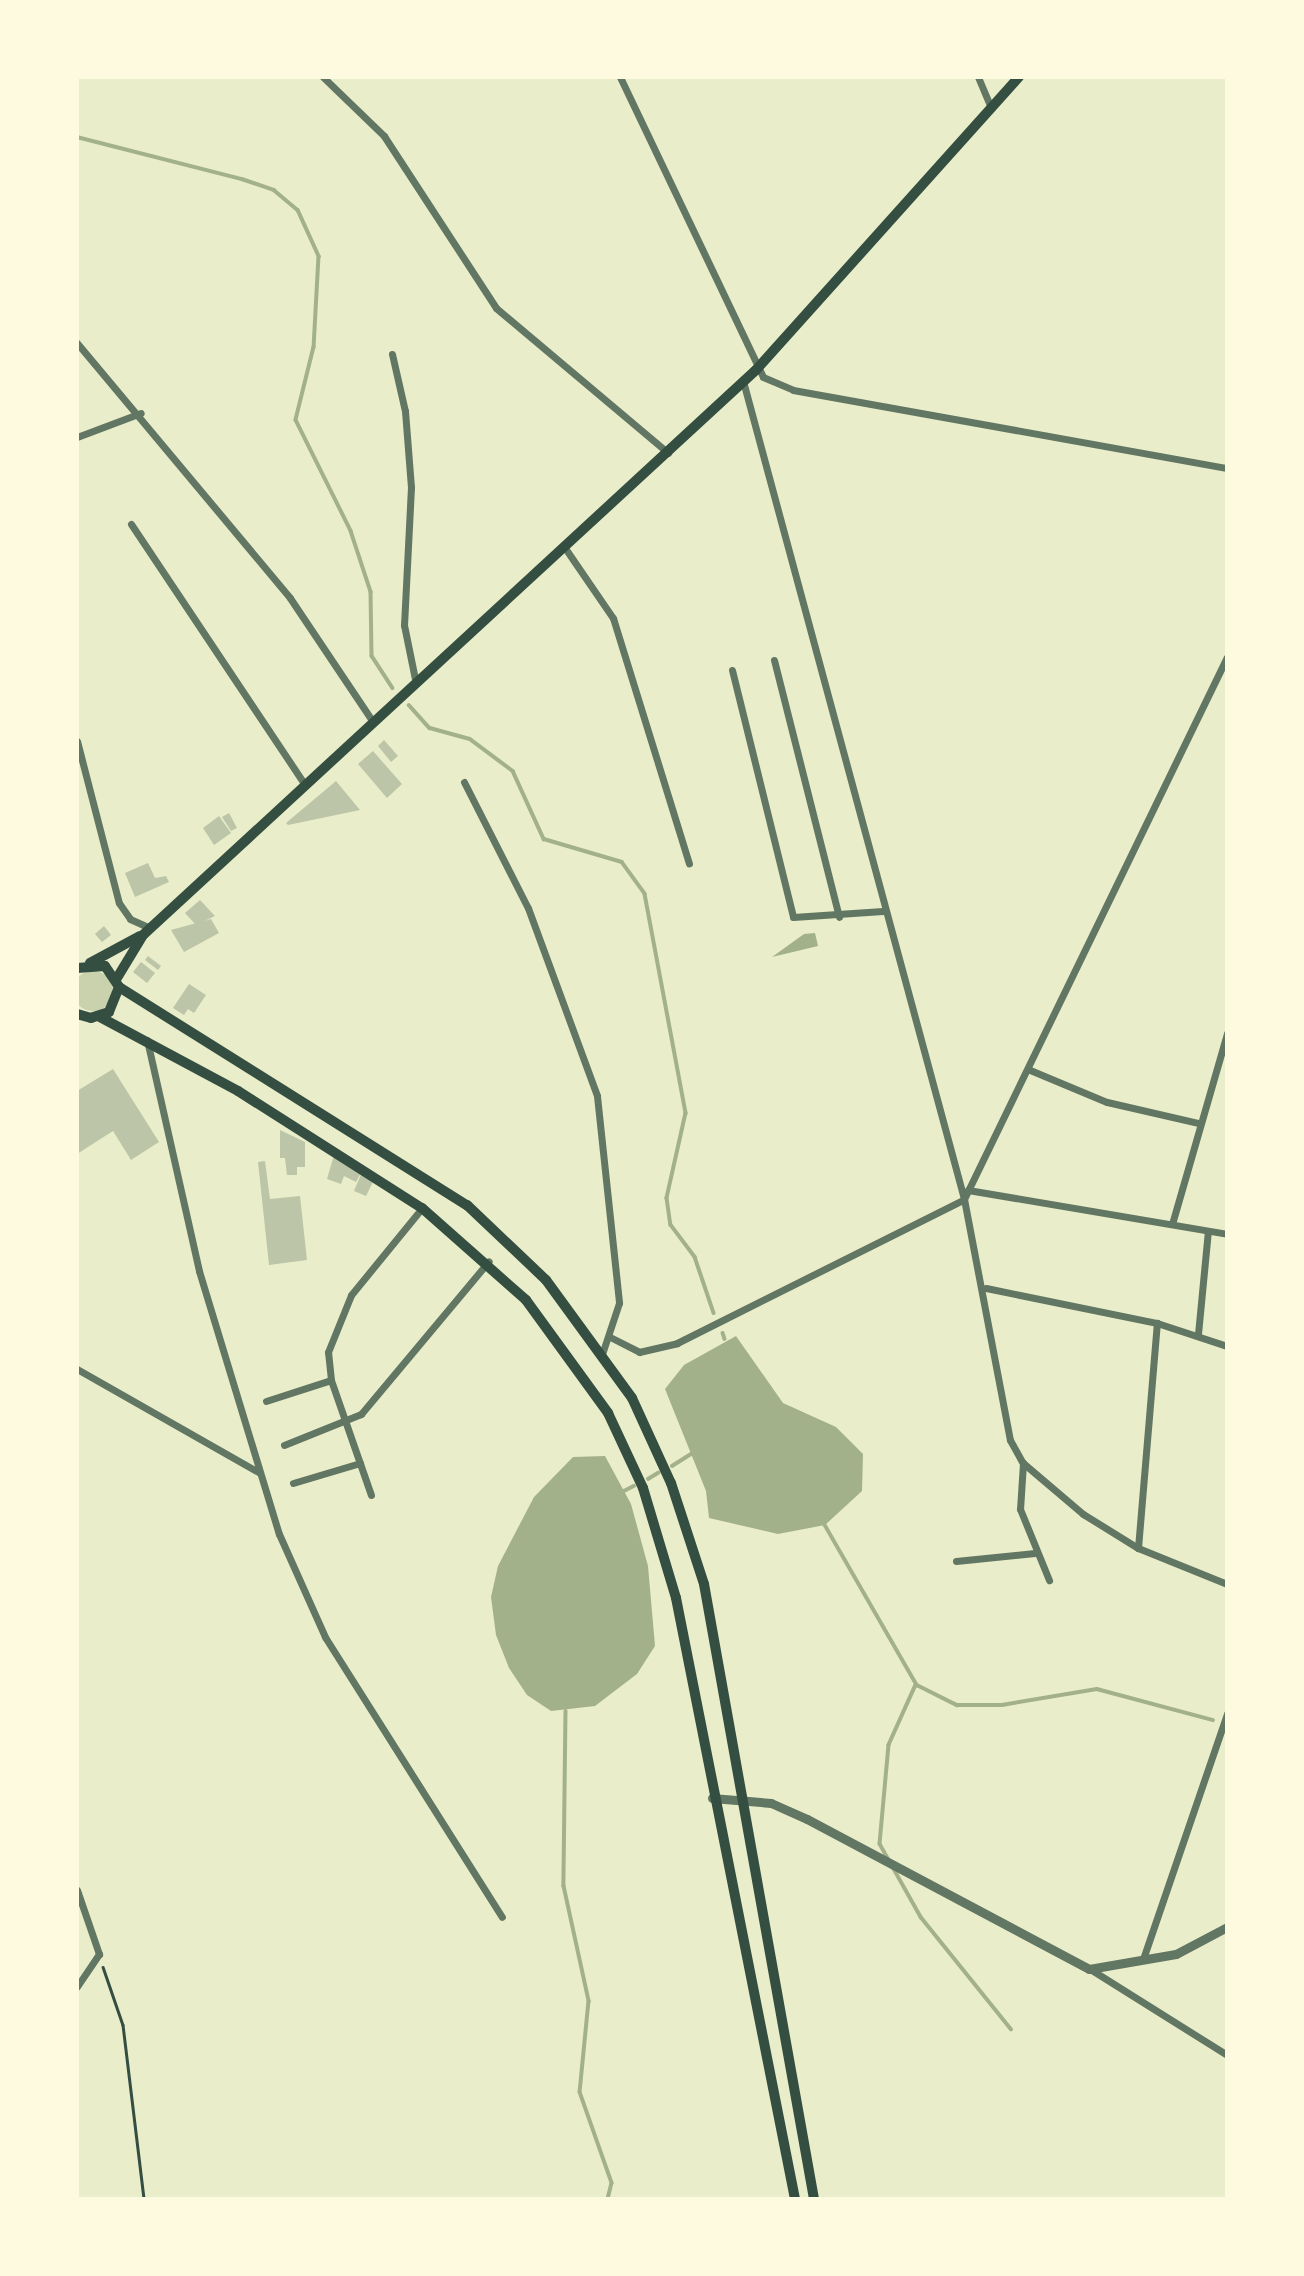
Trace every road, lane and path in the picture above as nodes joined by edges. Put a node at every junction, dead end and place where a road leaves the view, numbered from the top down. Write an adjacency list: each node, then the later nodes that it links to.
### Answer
1 (323, 77): 12 (street)
2 (620, 77): 8 (street)
3 (978, 77): 5 (street)
4 (1019, 77): 5 (main road)
5 (991, 108): 8 (main road)
6 (77, 343): 10 (street)
7 (392, 354): 19 (street)
8 (756, 370): 9 (main road); 13 (street)
9 (743, 381): 12 (main road); 25 (street)
10 (141, 413): 11 (street); 20 (street)
11 (77, 438)
12 (668, 453): 15 (main road)
13 (1227, 468)
14 (131, 524): 23 (street)
15 (565, 548): 19 (main road); 24 (street)
16 (1227, 657): 34 (street)
17 (774, 660): 26 (street)
18 (732, 670): 26 (street)
19 (416, 684): 20 (main road)
20 (373, 722): 23 (main road)
21 (77, 741): 27 (street)
22 (464, 782): 46 (street)
23 (304, 783): 27 (main road)
24 (689, 863)
25 (883, 911): 26 (street); 37 (street)
26 (839, 917)
27 (147, 931): 28 (main road); 29 (main road)
28 (81, 965): 29 (main road)
29 (118, 983): 31 (main road); 48 (main road)
30 (77, 1014): 31 (main road)
31 (100, 1017): 33 (main road)
32 (1227, 1033): 35 (street)
33 (147, 1040): 38 (main road); 56 (street)
34 (1030, 1070): 35 (street); 36 (street)
35 (1198, 1123): 39 (street)
36 (968, 1189): 37 (street); 39 (street)
37 (964, 1199): 43 (street); 46 (street)
38 (422, 1208): 42 (main road); 50 (street)
39 (1172, 1224): 40 (street)
40 (1208, 1231): 41 (street); 45 (street)
41 (1227, 1234)
42 (489, 1261): 52 (street); 66 (main road)
43 (986, 1289): 44 (street); 55 (street)
44 (1157, 1322): 45 (street); 59 (street)
45 (1198, 1334): 47 (street)
46 (610, 1337): 48 (street)
47 (1227, 1346)
48 (602, 1354): 65 (main road)
49 (77, 1369): 56 (street)
50 (331, 1380): 51 (street); 52 (street)
51 (266, 1401)
52 (344, 1424): 53 (street); 54 (street)
53 (284, 1446)
54 (360, 1463): 57 (street); 58 (street)
55 (1023, 1463): 59 (street); 60 (street)
56 (259, 1472): 68 (street)
57 (293, 1483)
58 (371, 1496)
59 (1138, 1548): 63 (street)
60 (1035, 1553): 61 (street); 62 (street)
61 (956, 1561)
62 (1049, 1580)
63 (1227, 1584)
64 (1227, 1713): 71 (street)
65 (741, 1797): 66 (street); 72 (street); 77 (main road)
66 (712, 1798): 76 (main road)
67 (77, 1890): 70 (street)
68 (502, 1917)
69 (1227, 1927): 71 (street)
70 (99, 1954): 73 (street); 75 (path)
71 (1143, 1959): 72 (street)
72 (1089, 1969): 74 (street)
73 (77, 1987)
74 (1227, 2055)
75 (144, 2199)
76 (795, 2199)
77 (814, 2199)

